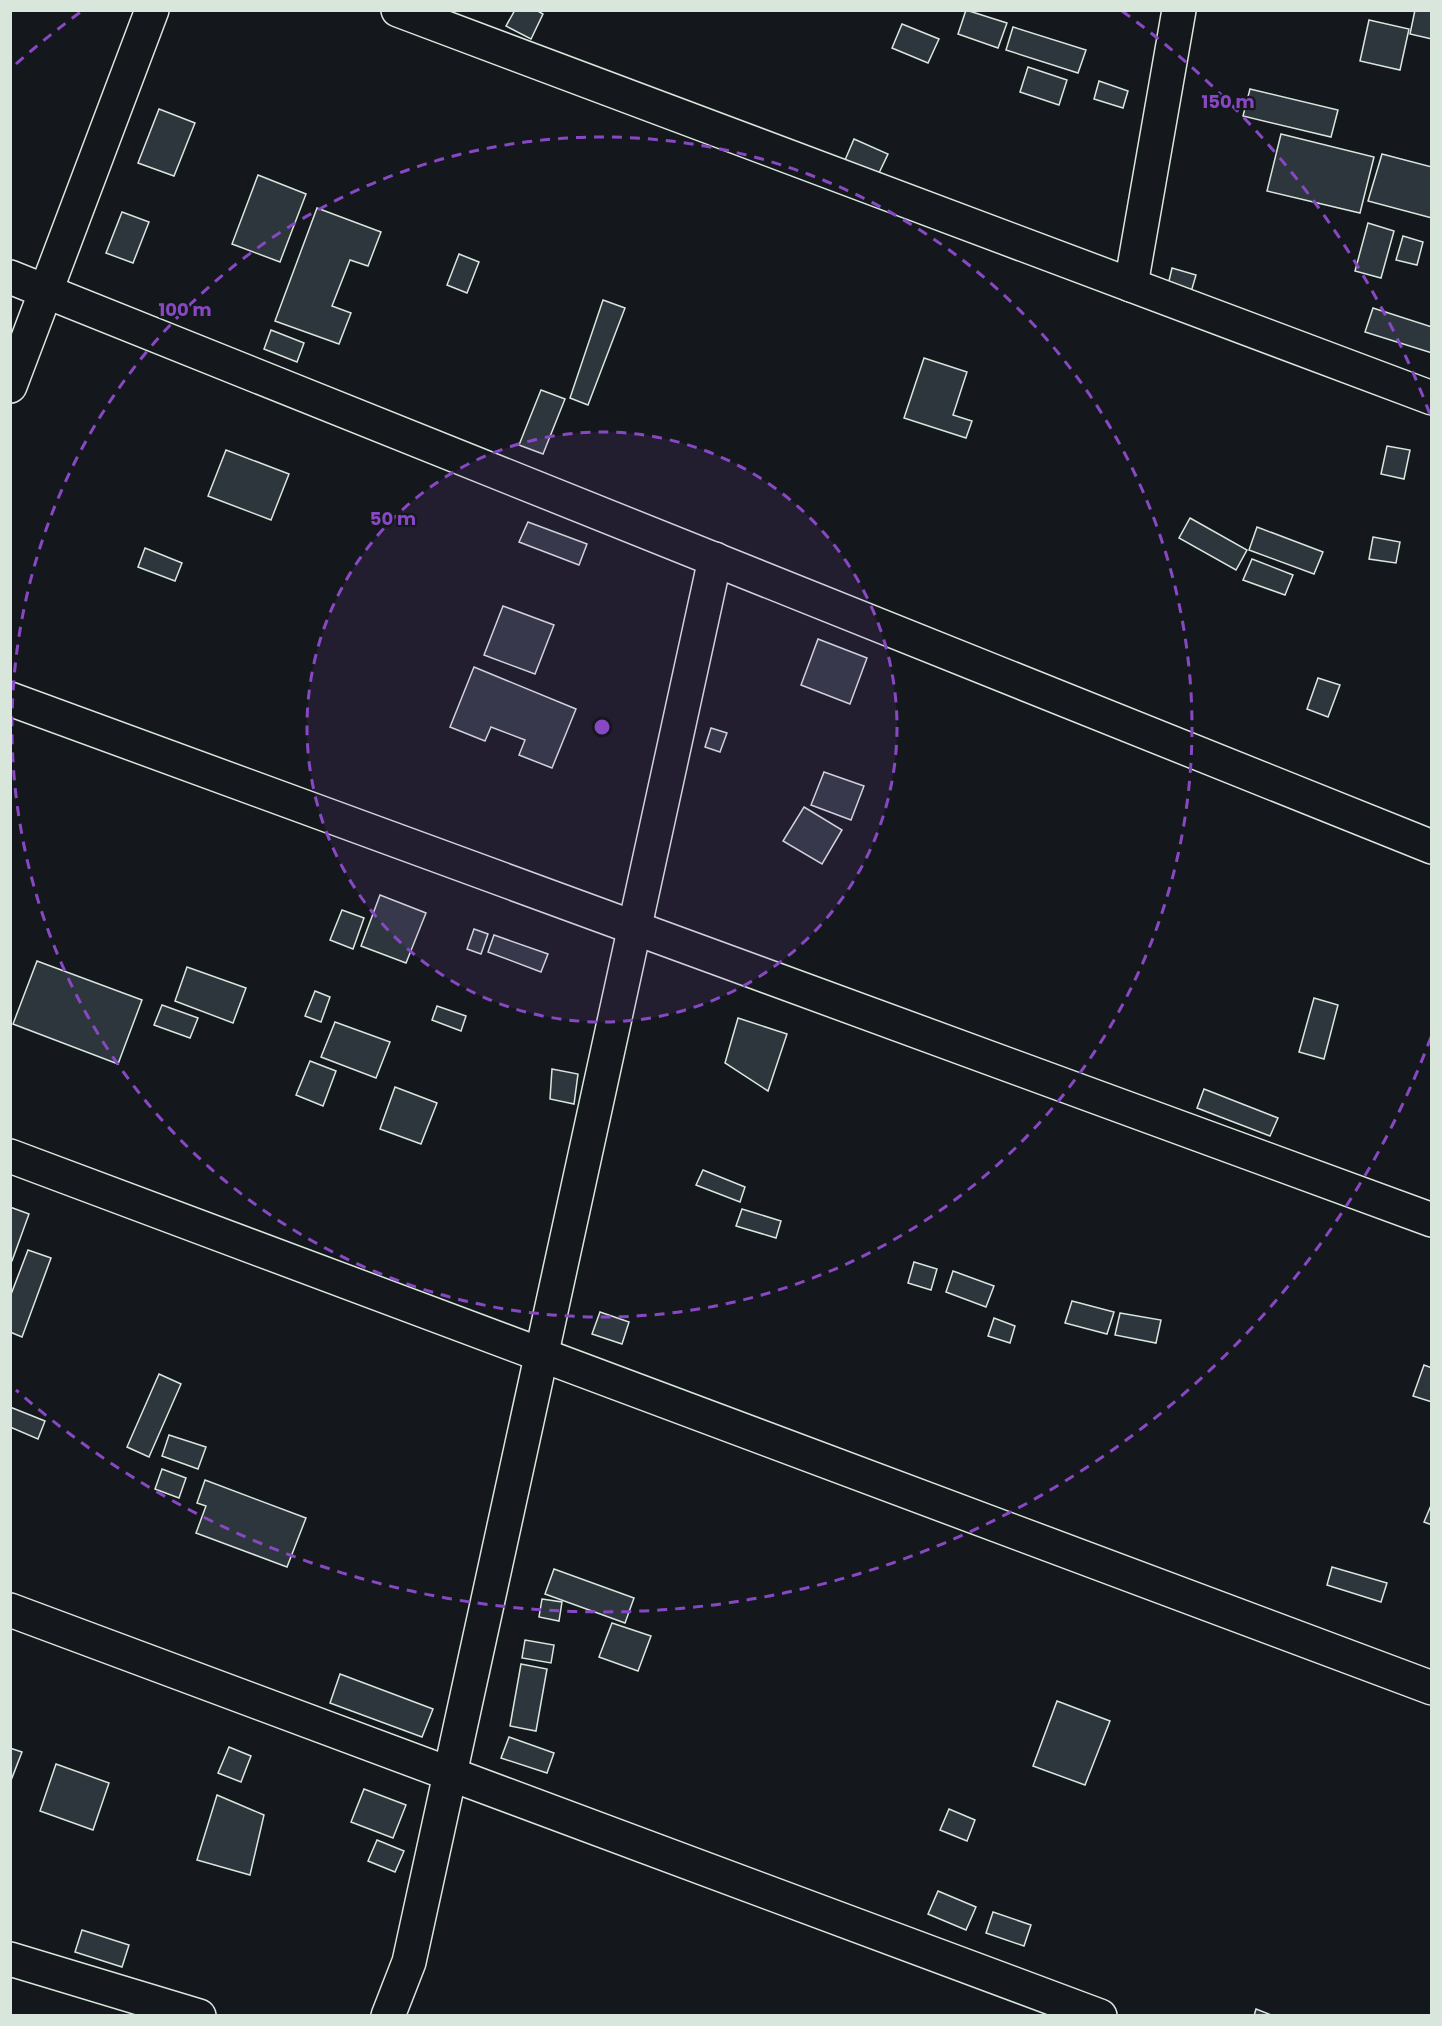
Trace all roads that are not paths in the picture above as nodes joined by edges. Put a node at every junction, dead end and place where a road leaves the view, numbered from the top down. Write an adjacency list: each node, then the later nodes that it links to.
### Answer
1 (152, 10): 6 (street)
2 (398, 10): 5 (street)
3 (1179, 10): 5 (street)
4 (10, 277): 6 (street)
5 (1131, 285): 8 (street)
6 (46, 291): 7 (street); 9 (street)
7 (10, 386)
8 (1431, 398)
9 (715, 560): 11 (street); 12 (street)
10 (10, 699): 12 (street)
11 (1431, 847)
12 (634, 928): 14 (street); 15 (street)
13 (10, 1156): 15 (street)
14 (1431, 1220)
15 (541, 1355): 17 (street); 18 (street)
16 (10, 1610): 18 (street)
17 (1431, 1688)
18 (450, 1774): 21 (street); 22 (street)
19 (10, 1959): 20 (street)
20 (200, 2016)
21 (388, 2016)
22 (1100, 2016)

